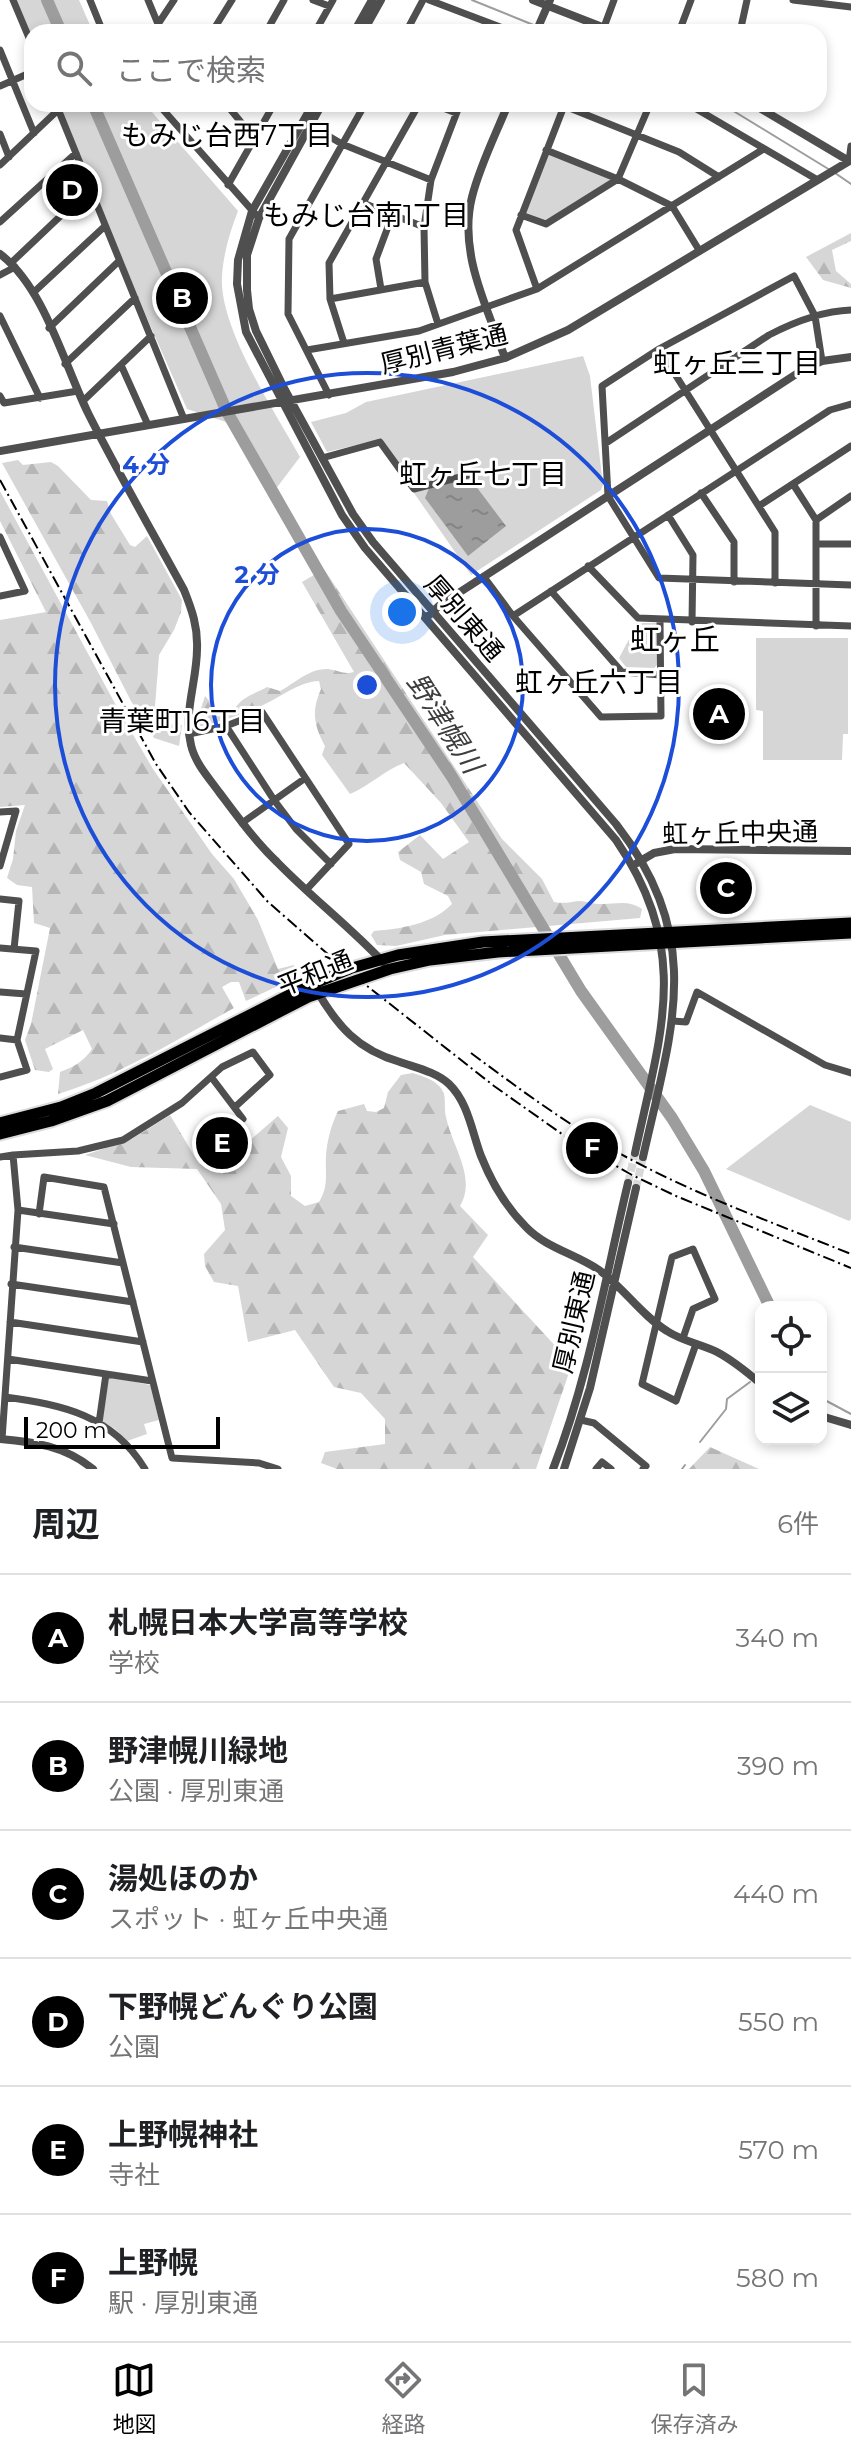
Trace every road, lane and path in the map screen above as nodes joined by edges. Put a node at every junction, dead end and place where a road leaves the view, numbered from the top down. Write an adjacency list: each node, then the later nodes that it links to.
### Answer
1 (13, 0): 32 (street)
2 (90, 0): 19 (street)
3 (148, 0): 20 (street)
4 (174, 0): 20 (street)
5 (232, 0): 21 (street)
6 (284, 0): 22 (street)
7 (313, 0): 16 (street)
8 (372, 0): 24 (street)
9 (381, 0): 25 (street)
10 (426, 0): 26 (street); 27 (street)
11 (533, 0): 17 (street)
12 (614, 0): 29 (street)
13 (691, 0): 30 (street)
14 (747, 0): 31 (street)
15 (793, 0): 18 (street)
16 (331, 3): 23 (street)
17 (547, 7): 28 (street)
18 (851, 7)
19 (100, 24)
20 (158, 24)
21 (217, 24)
22 (270, 24)
23 (319, 24)
24 (358, 24)
25 (368, 24)
26 (411, 24)
27 (491, 24)
28 (595, 24)
29 (605, 24)
30 (682, 24)
31 (742, 24)
32 (24, 26)
33 (0, 50): 35 (street)
34 (24, 75): 35 (street)
35 (13, 80): 36 (street); 37 (street)
36 (0, 86)
37 (24, 108)
38 (26, 112): 56 (street)
39 (53, 112): 56 (street)
40 (59, 112): 64 (street)
41 (165, 112): 73 (street)
42 (233, 112): 59 (street)
43 (269, 112): 59 (street)
44 (310, 112): 55 (street, 厚別東通)
45 (315, 112): 55 (street, 厚別東通)
46 (360, 112): 60 (street)
47 (415, 112): 66 (street)
48 (505, 112): 94 (street)
49 (560, 112): 62 (street)
50 (580, 112): 58 (street)
51 (647, 112): 58 (street)
52 (701, 112): 63 (street)
53 (766, 112): 67 (street)
54 (456, 113): 72 (street)
55 (306, 123): 60 (street); 77 (street, 厚別東通)
56 (34, 133): 65 (street)
57 (0, 134): 65 (street)
58 (637, 134): 69 (street); 71 (street)
59 (254, 138): 73 (street)
60 (342, 144): 66 (street); 103 (street)
61 (851, 146): 67 (street)
62 (546, 150): 71 (street); 78 (street)
63 (762, 150): 69 (street); 70 (street)
64 (76, 153): 74 (street); 80 (street)
65 (9, 157): 68 (street)
66 (387, 162): 72 (street); 75 (street)
67 (847, 162): 70 (street, 厚別青葉通)
68 (0, 165)
69 (719, 177): 76 (street)
70 (819, 177): 83 (street, 厚別青葉通)
71 (618, 179): 76 (street); 78 (street)
72 (431, 180): 82 (street)
73 (228, 185): 77 (street)
74 (90, 188): 81 (street); 86 (street)
75 (363, 203): 79 (street); 93 (street)
76 (672, 206): 83 (street); 90 (street)
77 (255, 214): 115 (street, 厚別東通)
78 (521, 215): 90 (street)
79 (392, 216): 82 (street); 89 (street)
80 (0, 222)
81 (105, 226): 85 (street); 91 (street)
82 (424, 227): 88 (street)
83 (699, 250): 105 (street, 厚別青葉通)
84 (0, 254): 86 (street)
85 (119, 261): 92 (street); 99 (street)
86 (13, 265): 87 (street); 91 (street)
87 (0, 275)
88 (425, 282): 89 (street); 98 (street)
89 (381, 289): 93 (street)
90 (537, 289): 94 (street)
91 (34, 292): 99 (street)
92 (135, 298): 100 (street); 107 (street)
93 (330, 299): 101 (street)
94 (487, 307): 98 (street); 105 (street)
95 (851, 310): 97 (street)
96 (0, 316): 113 (street)
97 (815, 316): 102 (street); 106 (street); 110 (street)
98 (438, 324): 101 (street)
99 (49, 328): 107 (street)
100 (151, 336): 108 (street); 117 (street)
101 (344, 343): 103 (street)
102 (659, 349): 110 (street); 121 (street)
103 (307, 350): 111 (street)
104 (851, 357): 106 (street)
105 (505, 358): 111 (street, 厚別青葉通)
106 (822, 361): 119 (street)
107 (65, 364): 109 (street)
108 (121, 365): 114 (street); 118 (street)
109 (78, 391): 113 (street); 114 (street)
110 (685, 392): 119 (street); 121 (street)
111 (329, 395): 115 (street, 厚別青葉通)
112 (0, 396): 113 (street)
113 (40, 398)
114 (83, 401): 120 (street)
115 (286, 402): 117 (street, 厚別青葉通); 124 (street, 厚別東通); 148 (street, 厚別東通)
116 (851, 404): 125 (street)
117 (184, 419): 118 (street, 厚別青葉通)
118 (148, 425): 120 (street, 厚別青葉通)
119 (710, 430): 125 (street); 129 (street)
120 (99, 433): 123 (street, 厚別青葉通); 156 (street)
121 (606, 443): 129 (street)
122 (851, 446): 127 (street)
123 (0, 451)
124 (322, 458): 126 (street); 148 (street, 厚別東通)
125 (736, 471): 128 (street); 131 (street)
126 (468, 475)
127 (793, 484): 131 (street); 133 (street)
128 (701, 493): 132 (street); 142 (street)
129 (608, 496): 135 (street); 140 (street)
130 (851, 496): 133 (street)
131 (759, 506): 143 (street)
132 (668, 515): 135 (street); 141 (street)
133 (816, 520): 136 (street)
134 (0, 537): 138 (street)
135 (634, 537): 139 (street); 141 (street)
136 (816, 544): 137 (street); 144 (street)
137 (851, 544)
138 (4, 555): 147 (street)
139 (588, 566): 146 (street); 150 (street)
140 (484, 577): 148 (street); 149 (street)
141 (692, 581): 142 (street); 151 (street)
142 (734, 582): 143 (street)
143 (775, 583): 144 (street)
144 (815, 584): 145 (street); 152 (street)
145 (851, 585)
146 (551, 591): 149 (street); 154 (street)
147 (0, 596)
148 (429, 615): 162 (street, 厚別東通)
149 (513, 616): 154 (street)
150 (660, 620): 151 (street); 154 (street)
151 (692, 622): 152 (street)
152 (816, 626): 153 (street)
153 (851, 626)
154 (661, 675)
155 (226, 726): 156 (street); 157 (street); 158 (street)
156 (189, 734): 160 (street)
157 (304, 779): 158 (street); 163 (street)
158 (274, 800): 160 (street); 163 (street)
159 (0, 812): 164 (street)
160 (242, 823): 165 (street)
161 (851, 851): 162 (street, 虹ヶ丘中央通)
162 (638, 863): 169 (street, 厚別東通)
163 (331, 864): 165 (street)
164 (0, 866)
165 (306, 890): 173 (street)
166 (0, 899): 172 (street)
167 (851, 923): 169 (highway)
168 (851, 933): 169 (highway)
169 (665, 938): 170 (highway, 平和通); 177 (street, 厚別東通); 177 (street, 厚別東通)
170 (574, 942): 173 (highway, 平和通); 173 (highway, 平和通)
171 (0, 948): 172 (street)
172 (14, 949): 176 (street)
173 (385, 964): 174 (highway, 平和通)
174 (316, 988): 185 (highway, 平和通); 186 (highway, 平和通); 195 (street)
175 (0, 992): 176 (street)
176 (26, 994): 179 (street)
177 (673, 1021): 180 (street)
178 (0, 1038): 179 (street)
179 (17, 1040): 181 (street)
180 (851, 1073)
181 (0, 1077)
182 (212, 1078): 183 (street); 183 (street); 187 (street)
183 (235, 1107): 184 (street)
184 (243, 1119)
185 (0, 1123)
186 (0, 1134)
187 (13, 1155): 188 (street); 190 (street)
188 (0, 1157)
189 (632, 1186): 195 (street, 厚別東通)
190 (18, 1210): 191 (street); 193 (street)
191 (39, 1214): 192 (street); 192 (street)
192 (114, 1224): 194 (street)
193 (14, 1247): 194 (street); 196 (street)
194 (123, 1263): 197 (street)
195 (610, 1278): 199 (street); 209 (street, 厚別東通); 217 (street, 厚別東通)
196 (11, 1284): 197 (street); 198 (street)
197 (133, 1302): 201 (street)
198 (10, 1322): 201 (street); 203 (street)
199 (656, 1324): 200 (street); 200 (street); 202 (street)
200 (683, 1338): 202 (street)
201 (143, 1342): 206 (street)
202 (696, 1344): 205 (street)
203 (8, 1359): 204 (street); 207 (street)
204 (106, 1374): 206 (street); 210 (street)
205 (755, 1379)
206 (152, 1381): 213 (street)
207 (5, 1397): 210 (street); 212 (street)
208 (827, 1418): 211 (street)
209 (581, 1420): 218 (street, 厚別東通); 221 (street)
210 (99, 1423): 215 (street)
211 (851, 1425)
212 (1, 1439): 214 (street)
213 (236, 1465): 216 (street)
214 (93, 1469)
215 (145, 1469)
216 (278, 1469)
217 (553, 1469)
218 (564, 1469)
219 (596, 1469): 220 (street)
220 (611, 1469)
221 (643, 1469)

